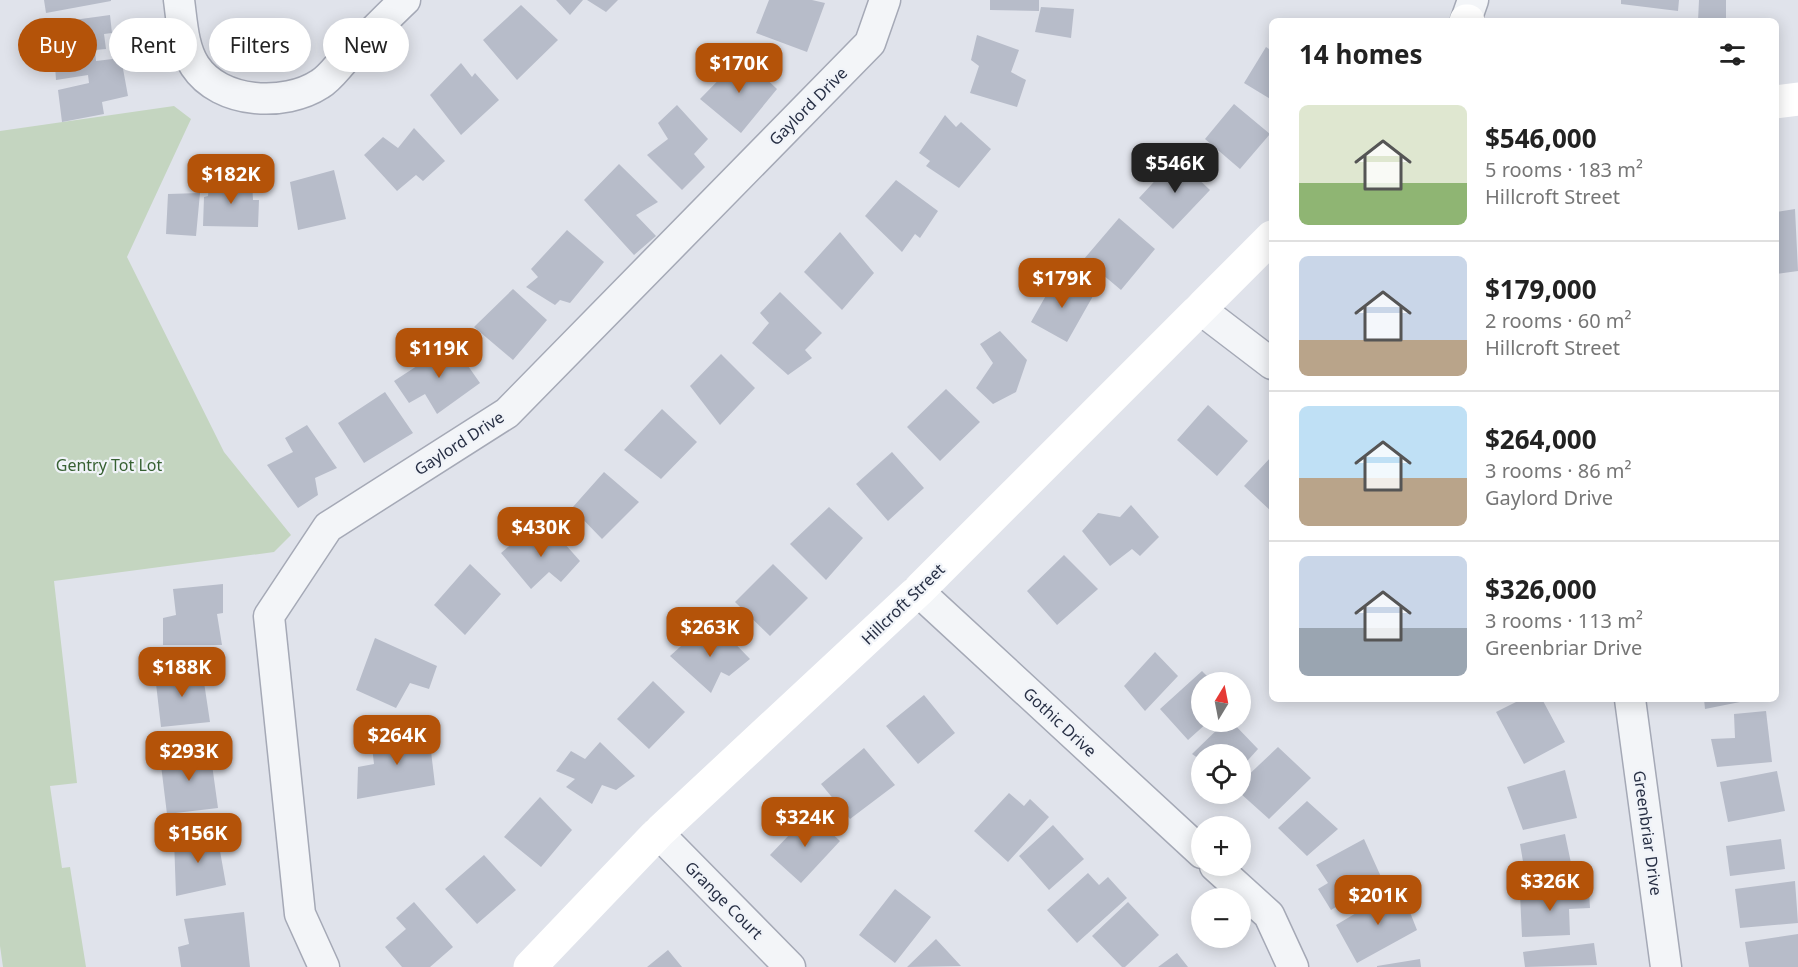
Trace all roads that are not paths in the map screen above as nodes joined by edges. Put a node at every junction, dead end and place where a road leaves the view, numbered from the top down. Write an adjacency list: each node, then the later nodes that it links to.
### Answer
1 (179, 0): 2 (street)
2 (405, 0)
3 (885, 0): 14 (street, Gaylord Drive)
4 (1798, 99): 5 (street)
5 (1779, 102)
6 (1269, 240): 7 (street, Hillcroft Street)
7 (1200, 309): 8 (street); 9 (street, Hillcroft Street)
8 (1269, 362)
9 (918, 591): 11 (street, Hillcroft Street); 12 (street, Gothic Drive)
10 (1630, 702): 18 (street, Greenbriar Drive)
11 (658, 833): 15 (street, Hillcroft Street); 16 (street, Grange Court)
12 (1191, 843)
13 (1226, 876): 17 (street)
14 (324, 967)
15 (530, 967)
16 (790, 967)
17 (1293, 967)
18 (1666, 967)

